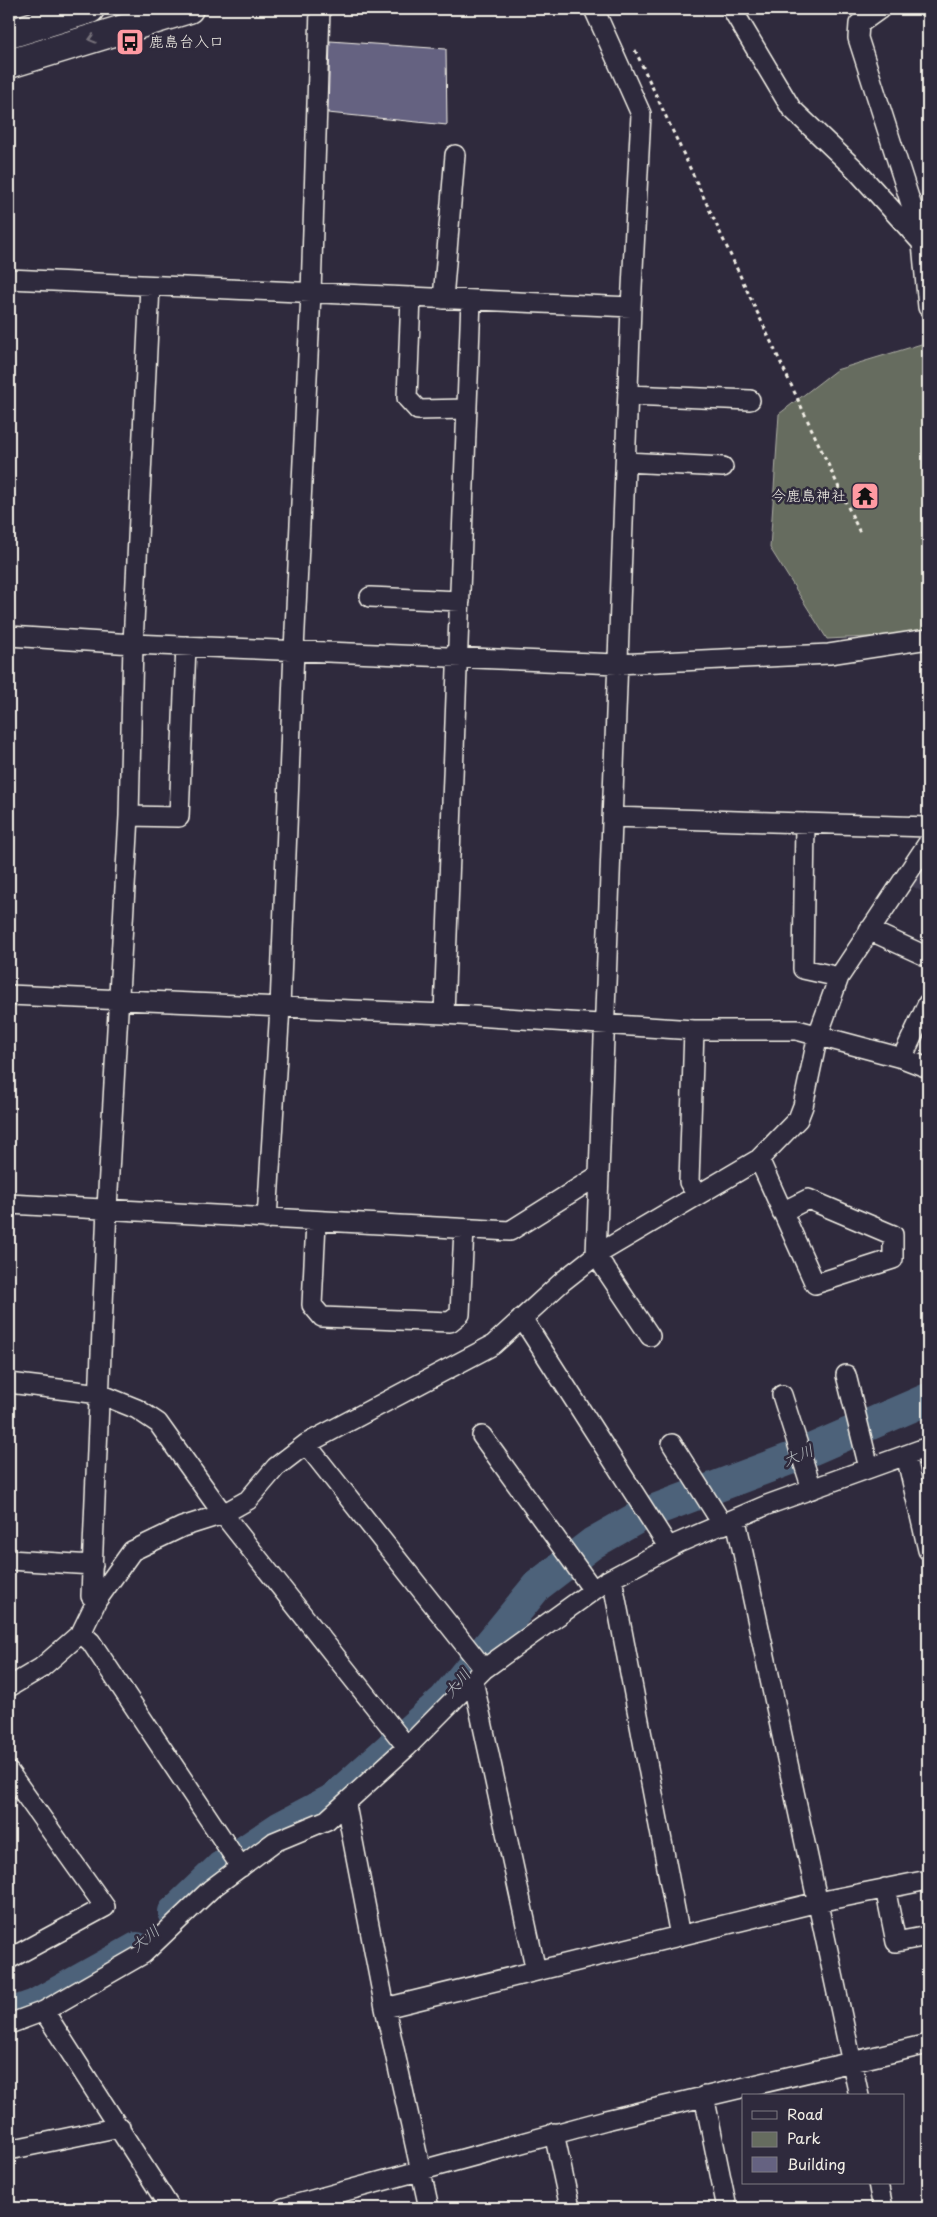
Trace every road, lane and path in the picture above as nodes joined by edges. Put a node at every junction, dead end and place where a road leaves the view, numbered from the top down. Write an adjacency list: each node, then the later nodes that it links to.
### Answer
1 (90, 9): 7 (highway)
2 (189, 9): 8 (highway, one-way to 8)
3 (320, 9): 14 (street)
4 (594, 9): 18 (street)
5 (732, 9): 19 (street)
6 (880, 9): 11 (street)
7 (9, 34)
8 (9, 64)
9 (656, 95): 25 (path)
10 (455, 156): 16 (street)
11 (928, 226)
12 (9, 279): 13 (street)
13 (150, 286): 14 (street); 30 (street)
14 (312, 293): 15 (street); 32 (street)
15 (411, 298): 16 (street); 22 (street)
16 (443, 299): 17 (street)
17 (471, 300): 18 (street); 22 (street)
18 (631, 307): 20 (street)
19 (928, 307)
20 (629, 396): 21 (street); 23 (street)
21 (750, 400)
22 (467, 409): 27 (street)
23 (626, 462): 24 (street); 34 (street)
24 (723, 467)
25 (861, 535)
26 (370, 597): 27 (street)
27 (460, 601): 33 (street)
28 (9, 636): 30 (street)
29 (928, 639): 34 (street)
30 (133, 644): 31 (street); 35 (street)
31 (186, 646): 32 (street); 35 (street)
32 (294, 650): 33 (street); 46 (street)
33 (456, 656): 34 (street); 47 (street)
34 (617, 664): 36 (street)
35 (129, 816): 44 (street)
36 (612, 817): 37 (street); 48 (street)
37 (805, 823): 38 (street); 42 (street)
38 (928, 827)
39 (928, 843): 40 (street)
40 (869, 930): 41 (street); 42 (street)
41 (928, 957)
42 (839, 977): 50 (street)
43 (9, 995): 44 (street)
44 (120, 1000): 46 (street); 57 (street)
45 (928, 1003): 51 (street)
46 (280, 1007): 47 (street); 59 (street)
47 (444, 1014): 48 (street)
48 (606, 1025): 49 (street); 54 (street)
49 (694, 1030): 50 (street); 55 (street)
50 (818, 1035): 51 (street); 53 (street)
51 (902, 1058): 52 (street)
52 (928, 1068)
53 (759, 1159): 55 (street); 58 (street)
54 (599, 1175): 61 (street); 62 (street)
55 (697, 1195): 62 (street)
56 (9, 1204): 57 (street)
57 (107, 1208): 59 (street); 67 (street)
58 (782, 1212): 58 (street)
59 (267, 1219): 60 (street)
60 (316, 1222): 61 (street); 61 (street)
61 (464, 1229)
62 (596, 1255): 63 (street); 64 (street)
63 (522, 1318): 70 (street); 78 (street)
64 (650, 1336)
65 (846, 1375): 74 (street)
66 (9, 1383): 67 (street)
67 (100, 1394): 76 (street); 81 (street)
68 (782, 1395): 75 (street)
69 (482, 1436): 83 (street)
70 (306, 1444): 76 (street); 86 (street)
71 (672, 1444): 77 (street)
72 (928, 1447): 73 (street)
73 (906, 1455): 74 (street); 79 (street)
74 (869, 1468): 75 (street)
75 (812, 1489): 77 (street)
76 (223, 1514): 84 (street); 88 (street)
77 (729, 1522): 78 (street); 94 (street)
78 (668, 1548): 82 (street)
79 (928, 1550)
80 (9, 1560): 81 (street)
81 (93, 1565): 84 (street)
82 (612, 1578): 83 (street); 95 (street)
83 (594, 1590): 86 (street)
84 (97, 1600): 85 (street)
85 (81, 1633): 87 (street); 91 (street)
86 (478, 1674): 88 (street); 98 (street)
87 (9, 1687)
88 (407, 1746): 90 (street)
89 (9, 1772): 97 (street)
90 (346, 1805): 91 (street); 99 (street)
91 (241, 1867): 100 (street)
92 (928, 1880): 93 (street)
93 (885, 1888): 94 (street); 96 (street)
94 (818, 1902): 95 (street); 103 (street)
95 (680, 1936): 98 (street)
96 (928, 1936)
97 (9, 1959)
98 (536, 1971): 99 (street)
99 (385, 2008): 109 (street)
100 (44, 2011): 101 (street); 106 (street)
101 (11, 2018)
102 (928, 2044): 103 (street)
103 (852, 2062): 104 (street); 105 (street)
104 (860, 2094)
105 (704, 2096): 107 (street); 115 (street)
106 (120, 2127): 108 (street); 111 (street)
107 (554, 2134): 109 (street); 114 (street)
108 (9, 2150)
109 (420, 2170): 112 (street); 113 (street)
110 (878, 2184): 116 (street)
111 (170, 2208)
112 (284, 2208)
113 (429, 2208)
114 (570, 2208)
115 (727, 2208)
116 (883, 2208)

